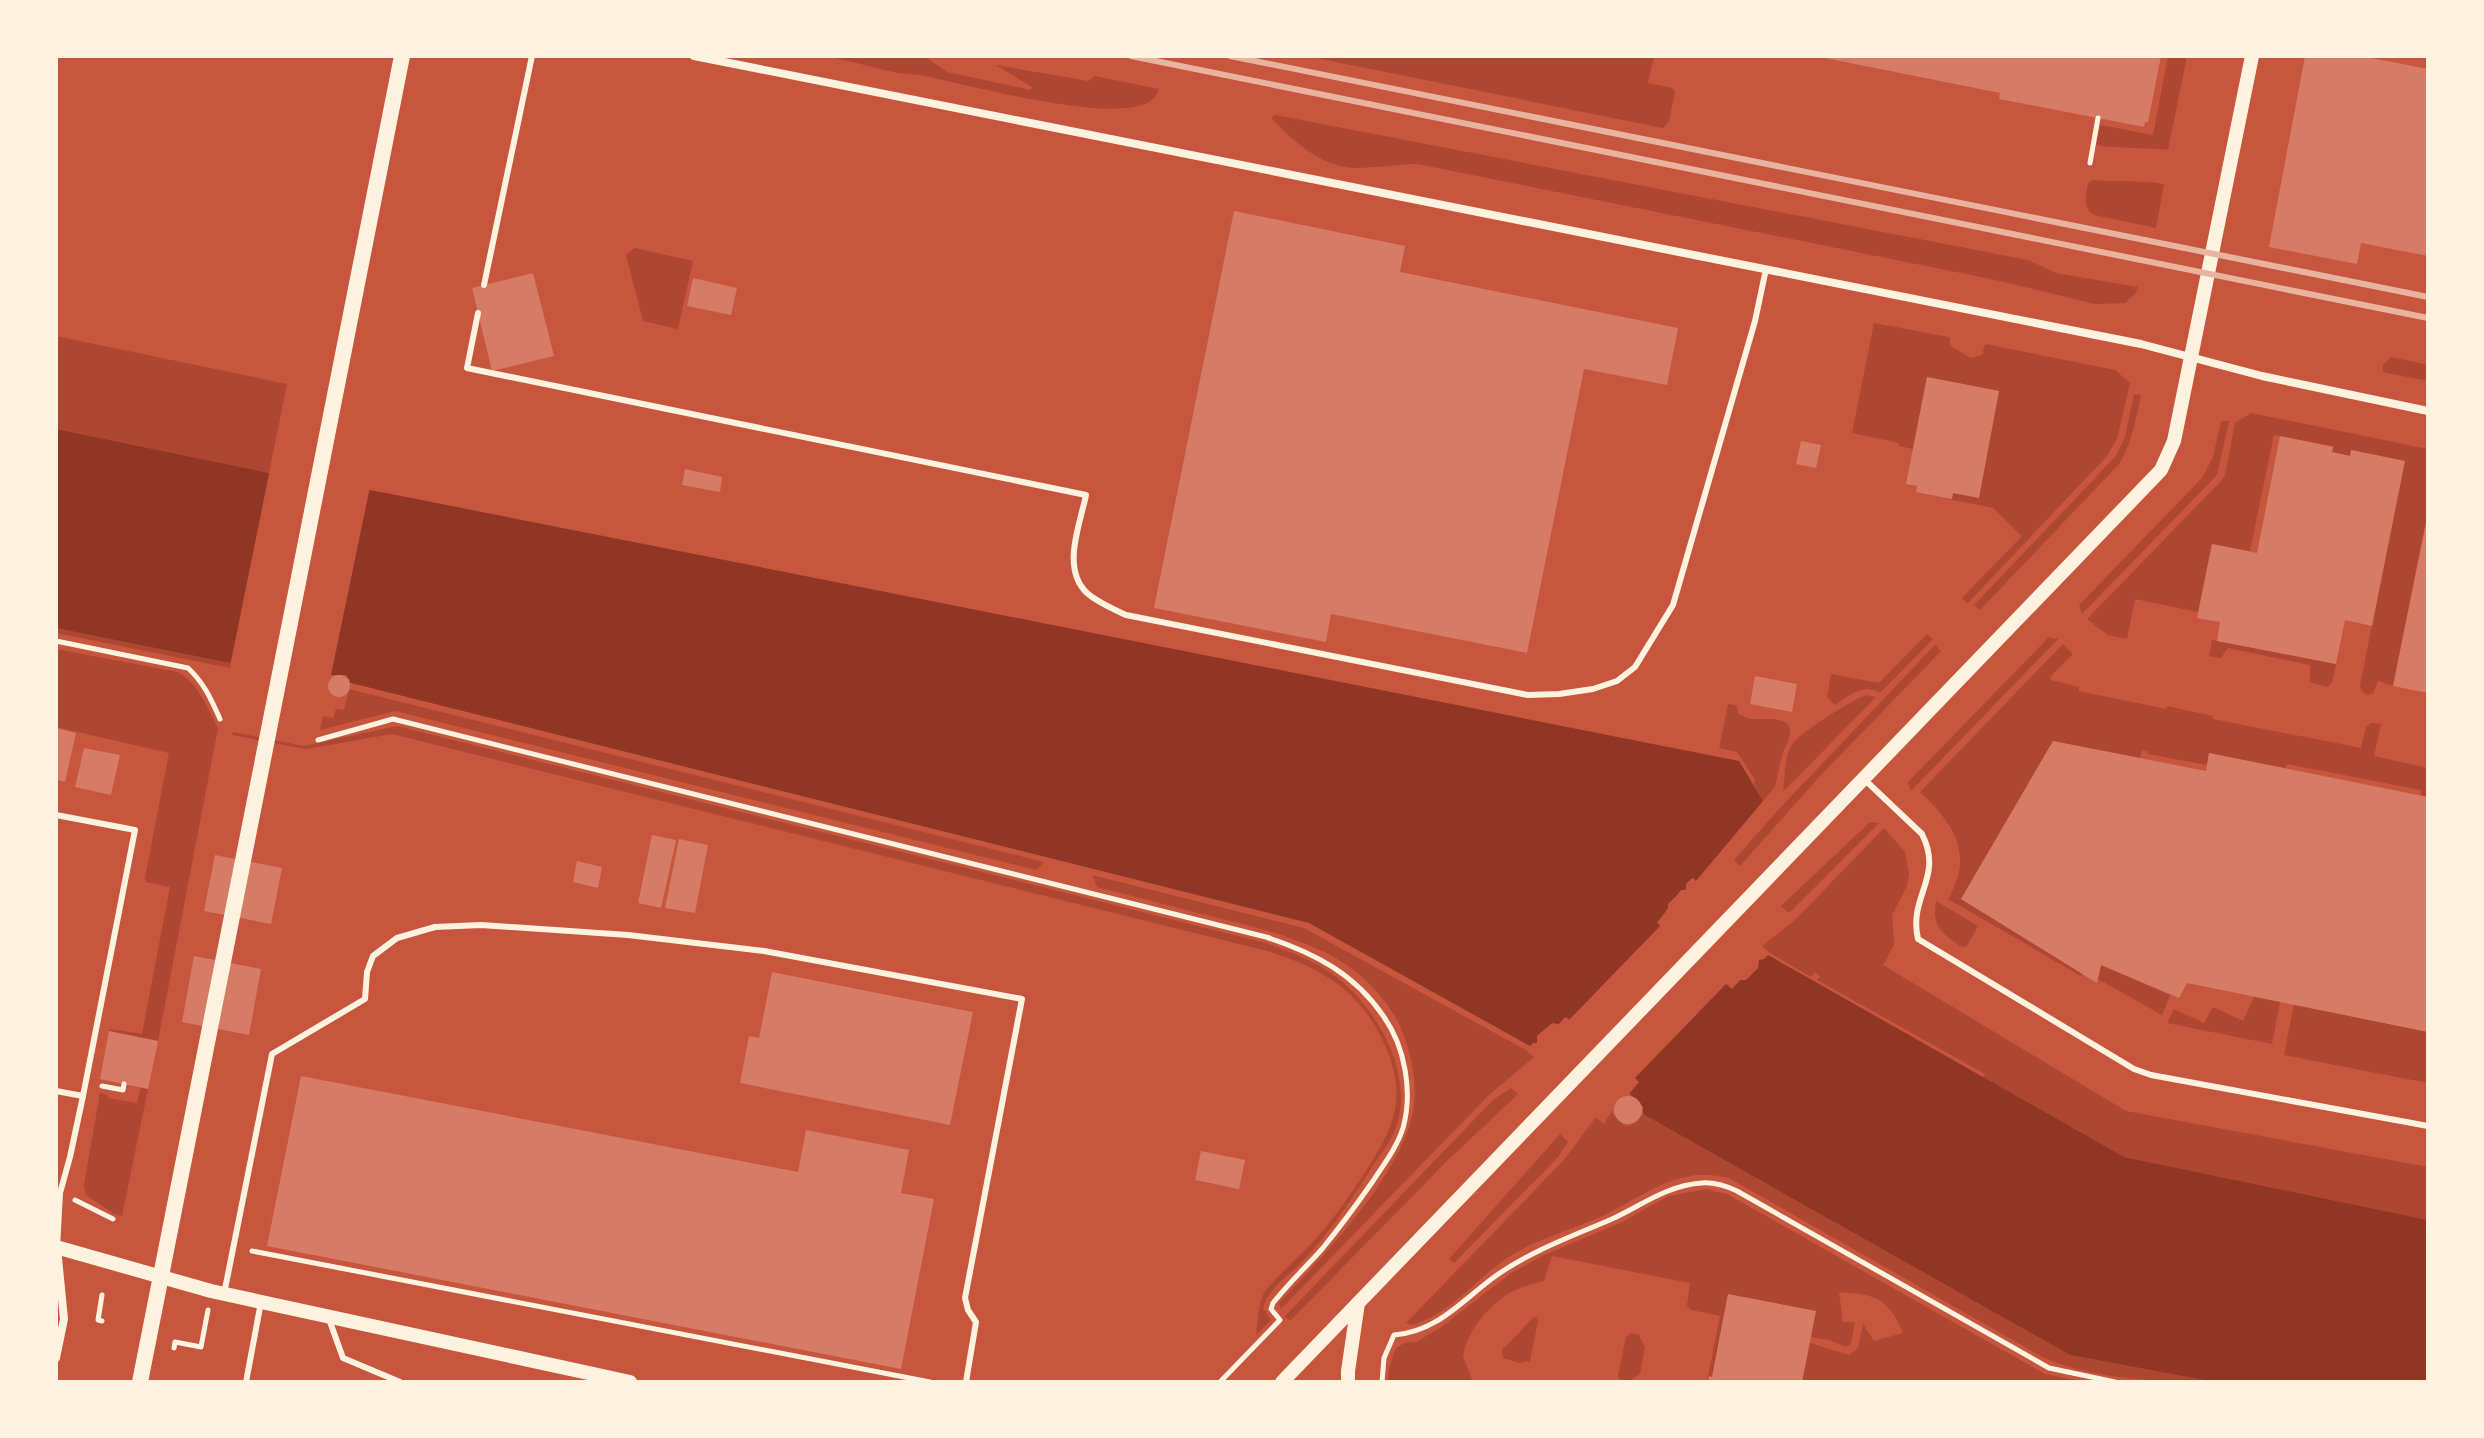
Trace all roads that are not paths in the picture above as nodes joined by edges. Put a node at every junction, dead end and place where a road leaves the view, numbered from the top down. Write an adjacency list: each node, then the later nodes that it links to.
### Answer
1 (402, 56): 21 (main road)
2 (532, 56): 6 (lane)
3 (694, 56): 5 (street)
4 (2252, 56): 8 (street)
5 (1766, 269): 7 (lane); 8 (street)
6 (484, 285)
7 (478, 313)
8 (2190, 357): 9 (street); 10 (street)
9 (2428, 411)
10 (1865, 780): 14 (lane); 18 (street)
11 (56, 815): 13 (lane)
12 (56, 1091): 13 (lane)
13 (83, 1096): 15 (lane)
14 (2428, 1126)
15 (56, 1248): 16 (street); 20 (street)
16 (224, 1294): 17 (street); 25 (lane)
17 (261, 1302): 19 (street); 22 (lane)
18 (1358, 1303): 26 (street); 27 (street)
19 (328, 1316): 23 (lane); 24 (street)
20 (56, 1358)
21 (140, 1382)
22 (246, 1382)
23 (400, 1382)
24 (630, 1382)
25 (966, 1382)
26 (1282, 1382)
27 (1348, 1382)

